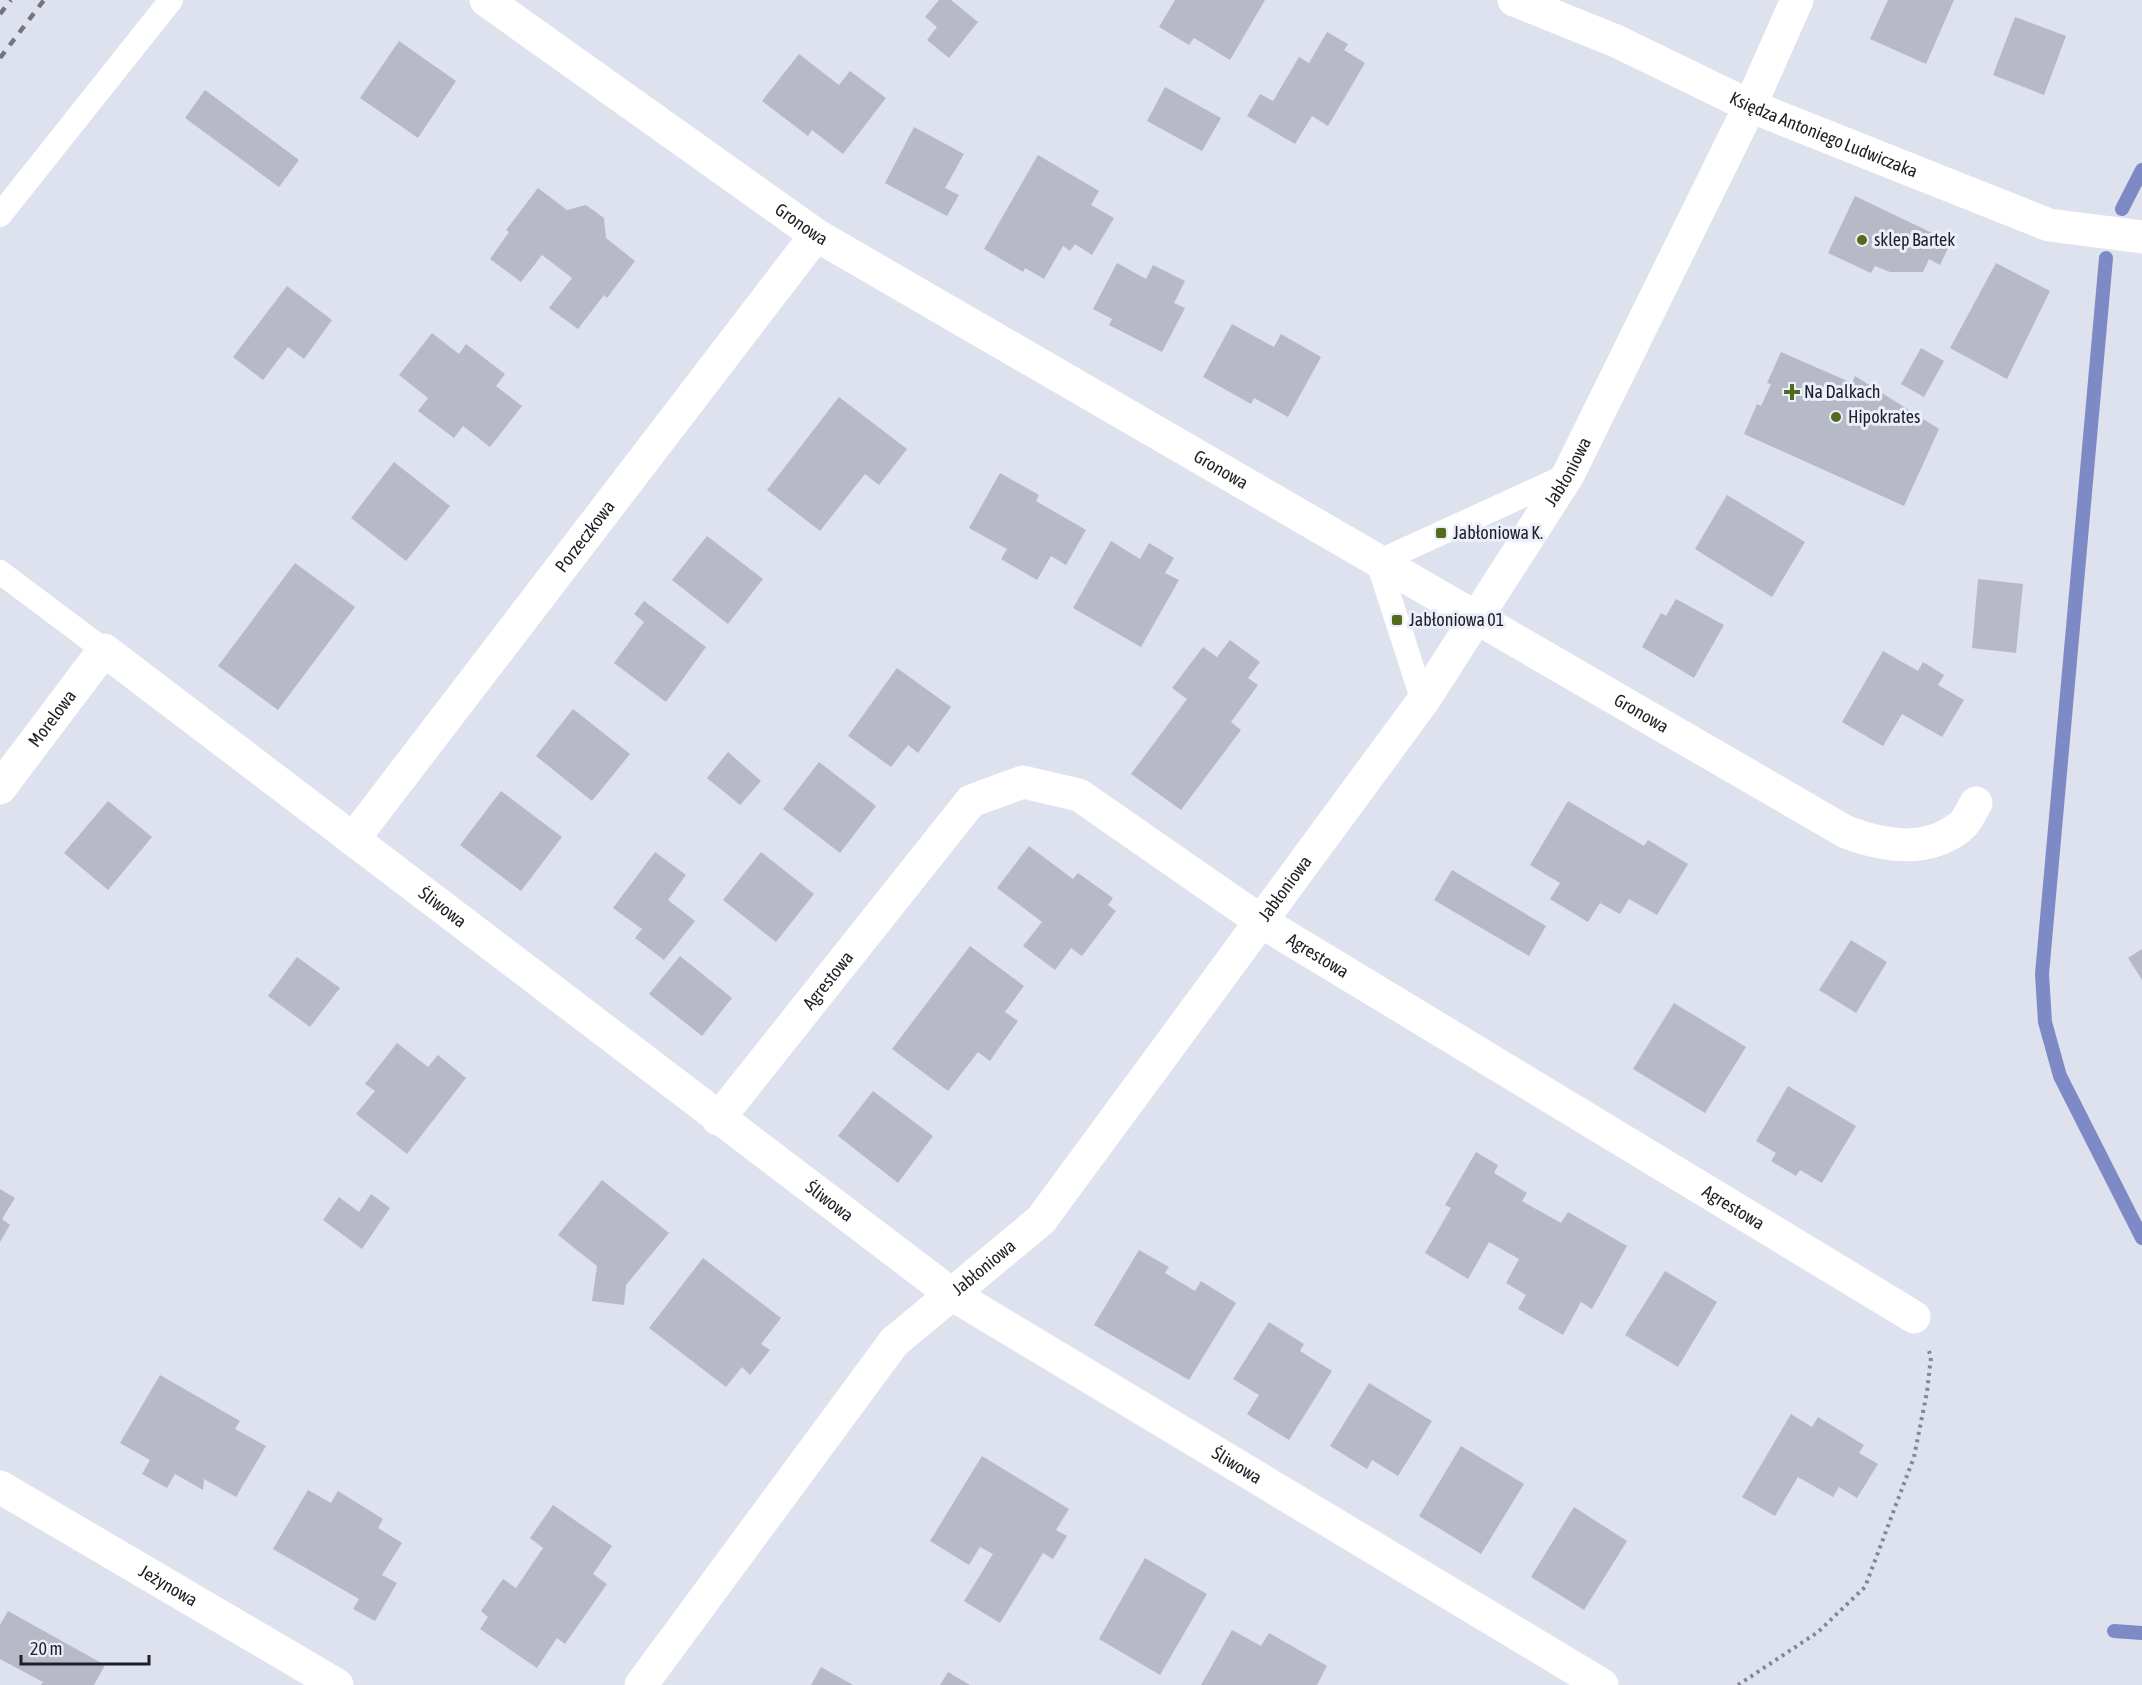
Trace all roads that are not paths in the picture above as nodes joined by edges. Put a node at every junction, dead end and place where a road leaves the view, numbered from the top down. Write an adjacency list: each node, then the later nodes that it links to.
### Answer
1 (171, 0): 6 (lane)
2 (486, 0): 7 (street, Gronowa)
3 (1514, 0): 5 (street, Księdza Antoniego Ludwiczaka)
4 (1797, 0): 5 (street, Jabłoniowa)
5 (1750, 106): 8 (street, Księdza Antoniego Ludwiczaka); 9 (street, Jabłoniowa)
6 (0, 215)
7 (816, 235): 10 (street, Gronowa); 17 (street, Porzeczkowa)
8 (2142, 237)
9 (1568, 475): 10 (lane); 12 (street, Jabłoniowa)
10 (1378, 562): 12 (street, Gronowa); 14 (lane)
11 (0, 572): 13 (lane)
12 (1475, 616): 14 (street, Jabłoniowa); 16 (street, Gronowa)
13 (104, 650): 15 (street, Morelowa); 17 (street, Śliwowa)
14 (1423, 700): 18 (street, Jabłoniowa)
15 (0, 788)
16 (1976, 803)
17 (354, 838): 19 (street, Śliwowa)
18 (1262, 922): 19 (street, Agrestowa); 20 (street, Jabłoniowa); 21 (street, Agrestowa)
19 (718, 1119): 20 (street, Śliwowa)
20 (950, 1293): 24 (street, Jabłoniowa); 25 (street, Śliwowa)
21 (1914, 1317)
22 (0, 1487): 23 (street, Jeżynowa)
23 (337, 1685)
24 (641, 1685)
25 (1602, 1685)

